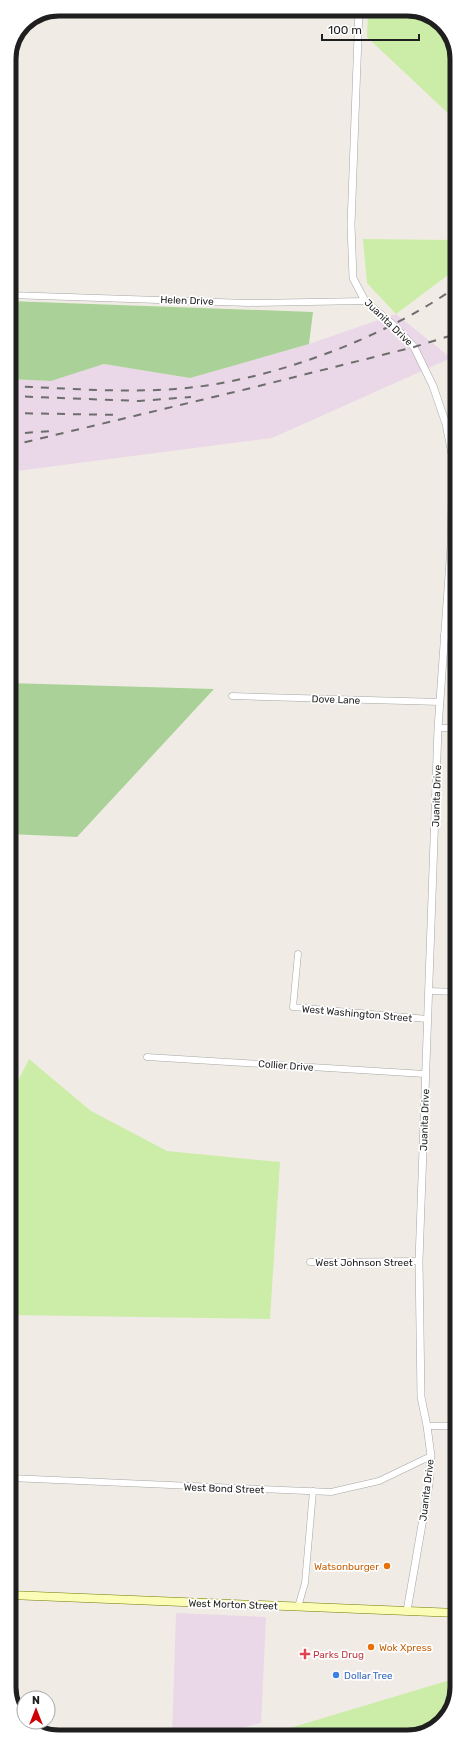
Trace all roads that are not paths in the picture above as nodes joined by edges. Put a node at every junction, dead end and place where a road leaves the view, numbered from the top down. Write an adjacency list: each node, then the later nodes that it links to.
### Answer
1 (359, 16): 3 (street, Juanita Drive)
2 (16, 295): 3 (street, Helen Drive)
3 (365, 301): 4 (street, Juanita Drive)
4 (450, 447)
5 (450, 576): 6 (street, Juanita Drive)
6 (444, 635): 7 (street); 9 (street, Juanita Drive)
7 (450, 635)
8 (232, 696): 9 (street, Dove Lane)
9 (440, 702): 10 (street, Juanita Drive)
10 (438, 728): 11 (street); 13 (street, Juanita Drive)
11 (450, 728)
12 (298, 954): 15 (street, West Washington Street)
13 (429, 990): 14 (street); 15 (street, Juanita Drive)
14 (450, 992)
15 (427, 1019): 17 (street, Juanita Drive)
16 (147, 1057): 17 (street, Collier Drive)
17 (425, 1074): 18 (street, Juanita Drive)
18 (419, 1261): 19 (street, West Johnson Street); 20 (street, Juanita Drive)
19 (310, 1262)
20 (427, 1426): 21 (street); 22 (street, Juanita Drive)
21 (450, 1426)
22 (431, 1456): 24 (street, West Bond Street); 27 (street, Juanita Drive)
23 (16, 1478): 24 (street, West Bond Street)
24 (313, 1491): 26 (street)
25 (16, 1595): 26 (main road, West Morton Street)
26 (298, 1607): 27 (main road, West Morton Street)
27 (407, 1611): 28 (main road, West Morton Street)
28 (450, 1613)

